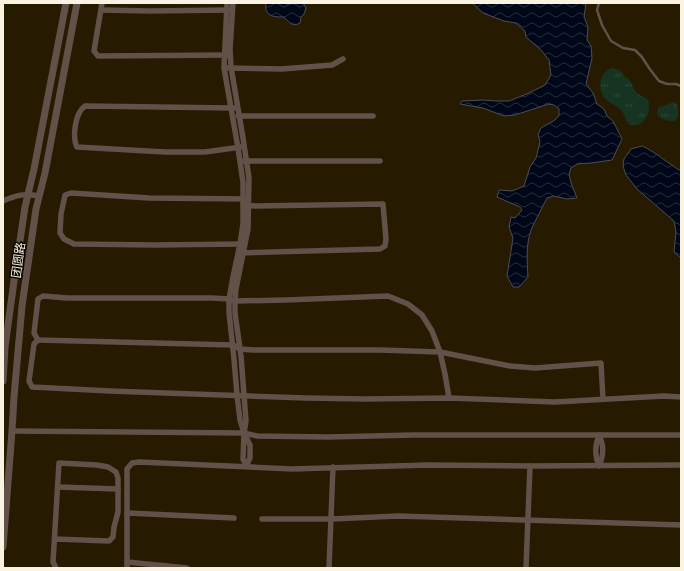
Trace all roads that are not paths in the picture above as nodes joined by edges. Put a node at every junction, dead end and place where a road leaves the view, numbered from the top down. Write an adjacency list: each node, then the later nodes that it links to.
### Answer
1 (66, 3): 20 (street, 团圆路)
2 (77, 3): 21 (street, 团圆路)
3 (102, 3): 7 (street)
4 (227, 3): 8 (street)
5 (233, 3): 8 (street)
6 (599, 3): 12 (lane)
7 (100, 10): 8 (street); 9 (street)
8 (229, 10): 9 (street)
9 (227, 55): 11 (street)
10 (343, 59): 11 (street)
11 (228, 68): 13 (street)
12 (681, 86)
13 (235, 108): 14 (street); 16 (street)
14 (236, 116): 15 (street); 16 (street)
15 (373, 116)
16 (242, 147): 17 (street); 19 (street)
17 (247, 160): 18 (street); 19 (street); 22 (street)
18 (380, 161)
19 (240, 162): 22 (street)
20 (28, 194): 21 (street); 23 (street); 32 (street, 团圆路)
21 (39, 196): 38 (street, 团圆路)
22 (246, 199): 24 (street); 25 (street)
23 (3, 201)
24 (246, 206): 25 (street); 26 (street)
25 (243, 244): 26 (street)
26 (241, 253): 27 (street)
27 (232, 300): 28 (street); 29 (street); 30 (street); 31 (street)
28 (38, 340): 29 (street); 33 (street)
29 (233, 345): 30 (street); 33 (street)
30 (240, 348): 31 (street); 34 (street)
31 (440, 352): 36 (street); 37 (street)
32 (3, 381)
33 (237, 395): 34 (street); 39 (street)
34 (244, 395): 36 (street); 39 (street)
35 (681, 397): 37 (street)
36 (449, 398): 37 (street)
37 (603, 399)
38 (12, 431): 39 (street); 56 (street, 团圆路)
39 (244, 433): 41 (street); 43 (street)
40 (681, 434): 41 (street)
41 (599, 435): 45 (street)
42 (681, 465): 45 (street)
43 (246, 466): 46 (street); 49 (street)
44 (530, 466): 45 (street); 46 (street); 53 (street)
45 (599, 466)
46 (333, 467): 52 (street)
47 (58, 487): 48 (street); 48 (street); 55 (street)
48 (118, 489): 55 (street)
49 (127, 513): 50 (street); 57 (street)
50 (234, 518)
51 (262, 519): 52 (street)
52 (331, 519): 53 (street); 60 (street)
53 (528, 520): 54 (street); 61 (street)
54 (681, 525)
55 (55, 539): 58 (street)
56 (3, 547)
57 (127, 565): 59 (street)
58 (56, 568)
59 (187, 568)
60 (329, 568)
61 (526, 568)

